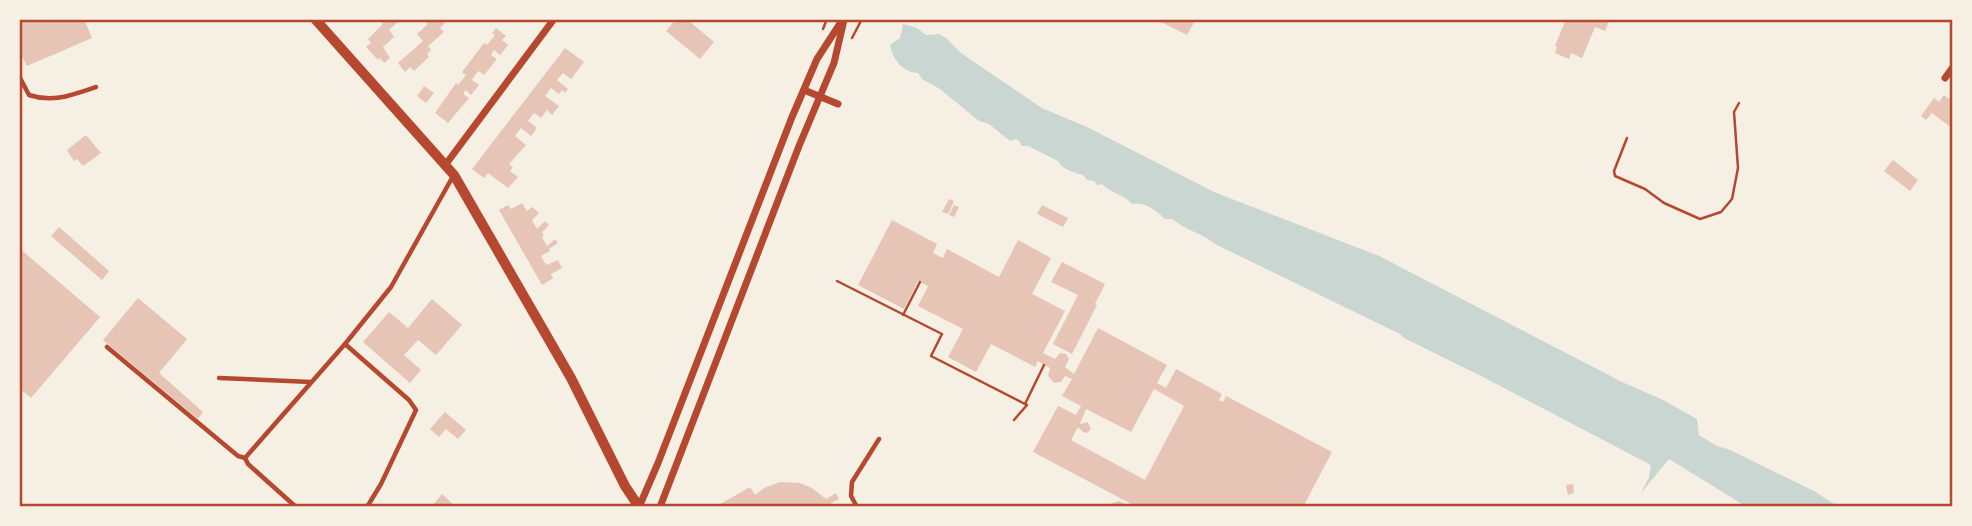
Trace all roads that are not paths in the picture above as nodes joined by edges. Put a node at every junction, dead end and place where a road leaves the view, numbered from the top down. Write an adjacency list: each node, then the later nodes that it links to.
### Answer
1 (314, 19): 11 (street)
2 (554, 19): 11 (street)
3 (844, 19): 8 (street); 9 (street)
4 (1953, 67): 6 (street)
5 (19, 76): 7 (lane)
6 (1945, 78)
7 (96, 87)
8 (804, 90): 9 (street); 21 (street)
9 (820, 96): 10 (street); 22 (street)
10 (838, 104)
11 (446, 164): 12 (street)
12 (454, 175): 13 (lane); 21 (street)
13 (345, 344): 16 (lane); 20 (lane)
14 (107, 347): 18 (lane)
15 (219, 378): 16 (lane)
16 (311, 382): 18 (lane)
17 (879, 439): 23 (lane)
18 (245, 458): 19 (lane)
19 (296, 507)
20 (367, 507)
21 (639, 507)
22 (660, 507)
23 (857, 507)

